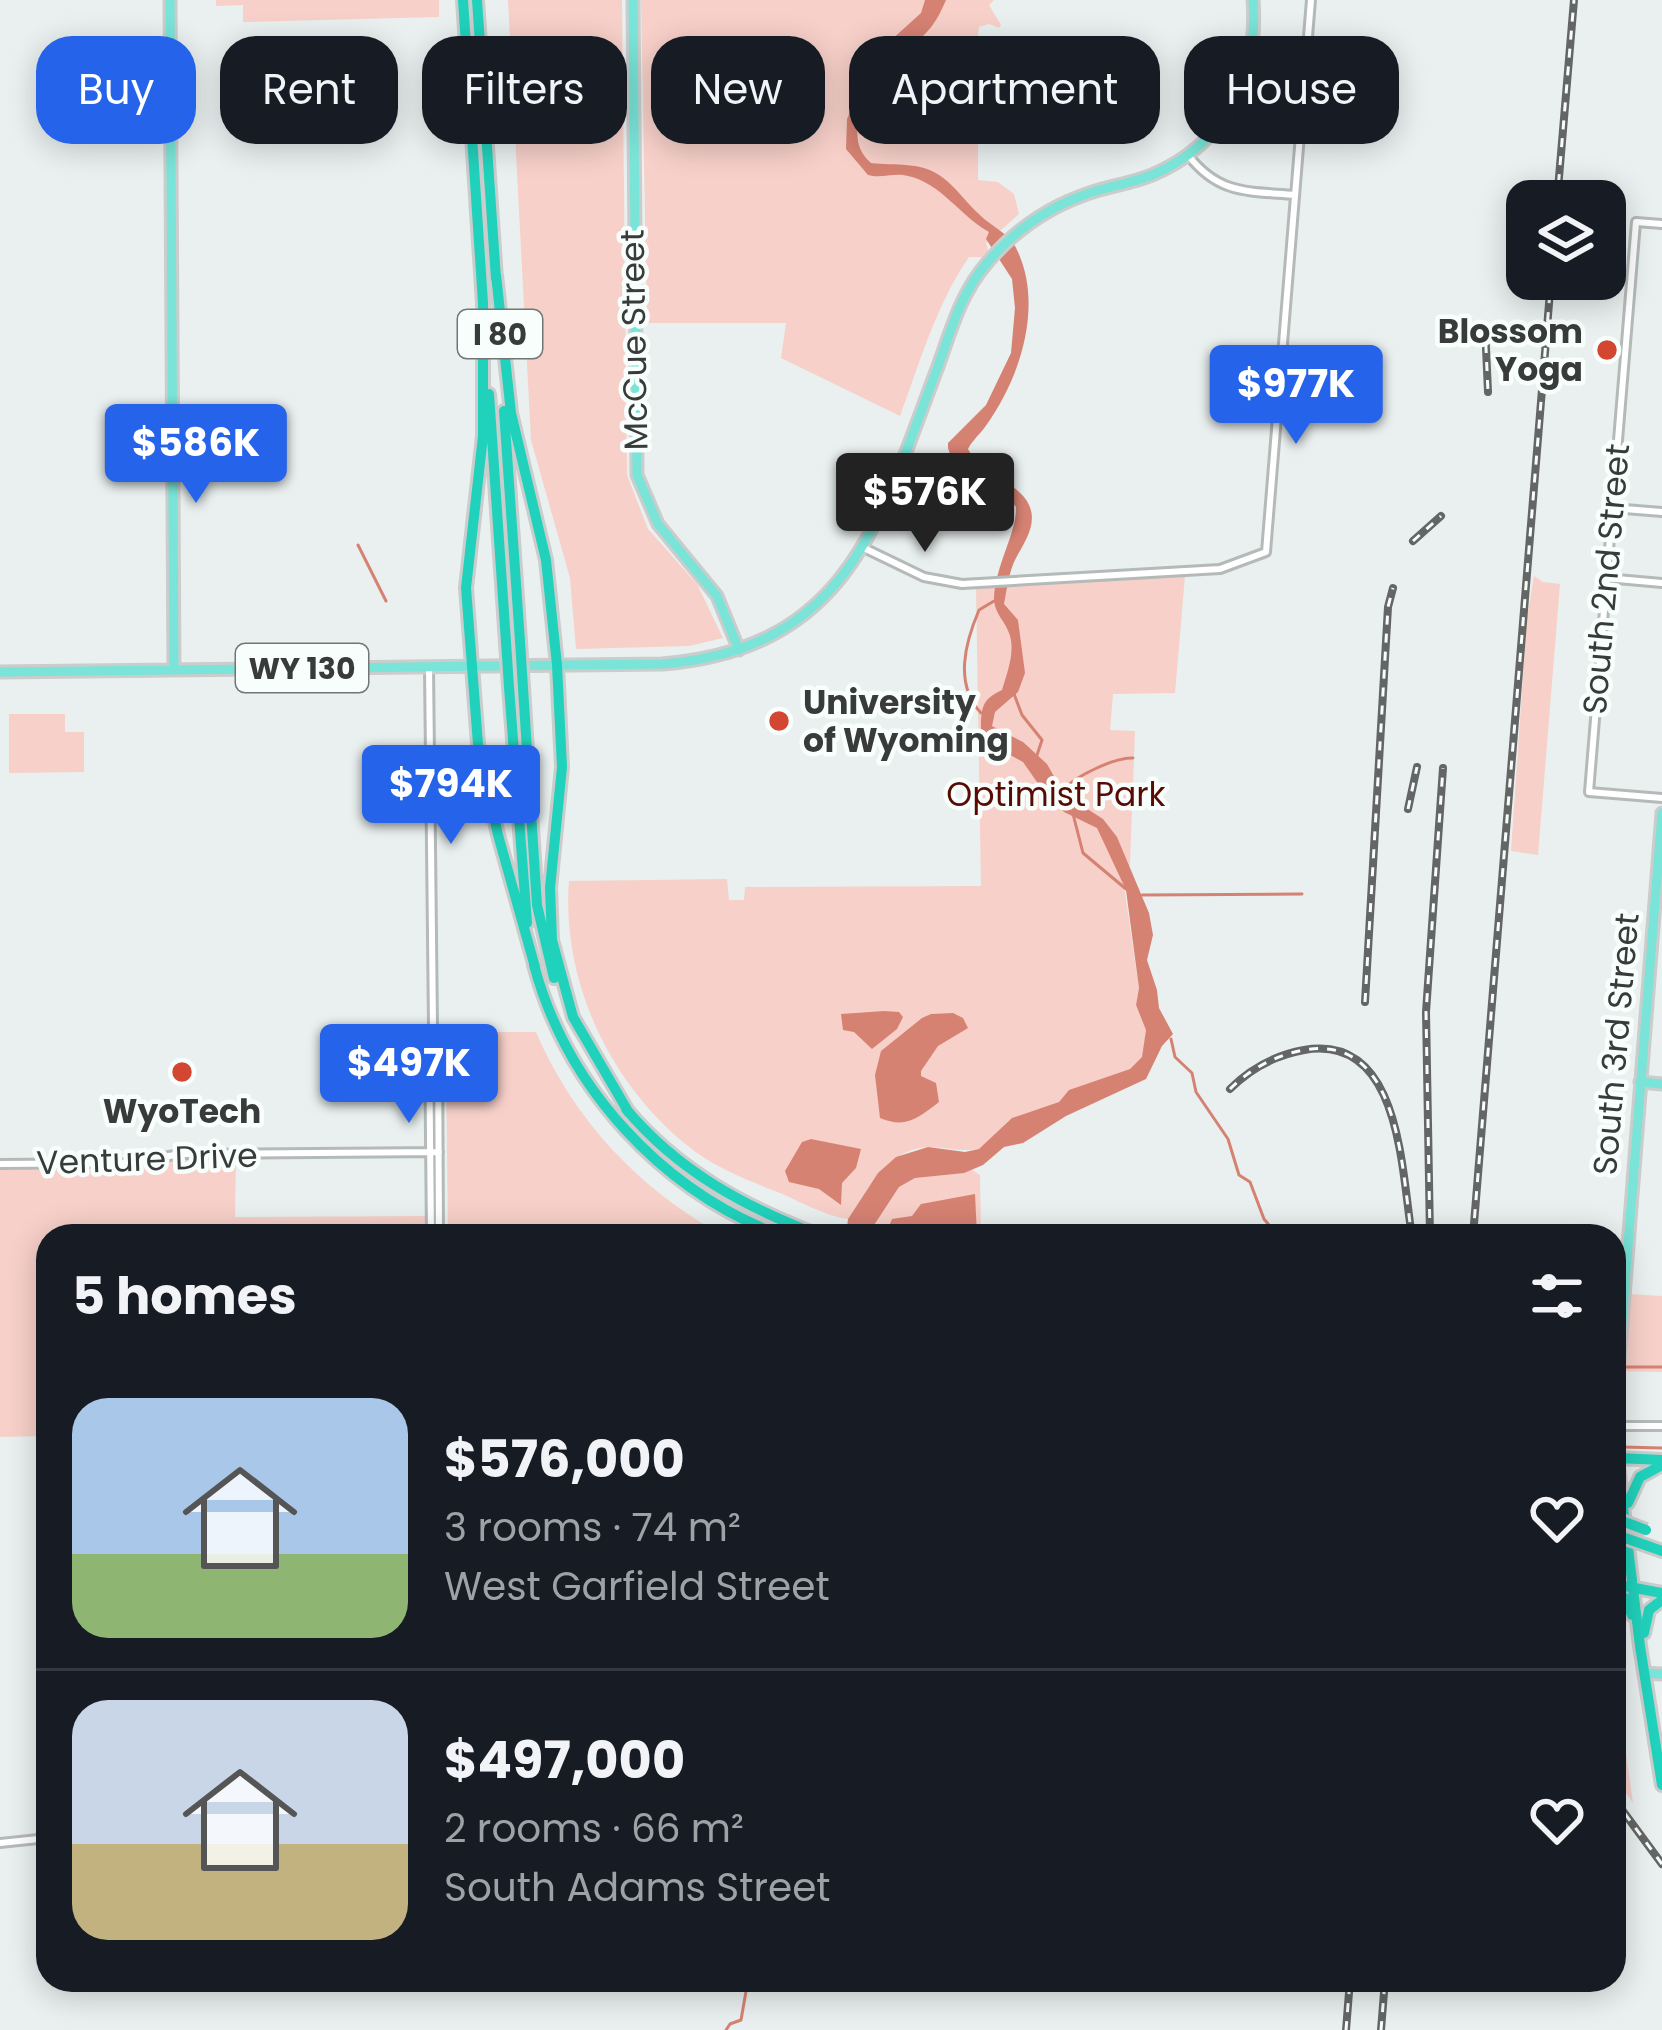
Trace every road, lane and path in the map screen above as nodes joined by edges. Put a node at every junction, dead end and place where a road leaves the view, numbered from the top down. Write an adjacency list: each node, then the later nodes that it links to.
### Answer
1 (170, 0): 21 (main road)
2 (463, 0): 11 (highway, I 80)
3 (477, 0): 10 (highway, I 80)
4 (633, 0): 17 (main road, McCue Street)
5 (1253, 0): 7 (main road, WY 130)
6 (1311, 0): 8 (street)
7 (1188, 155): 8 (street); 14 (main road, WY 130)
8 (1295, 195): 14 (street)
9 (1662, 224): 12 (street, South 2nd Street)
10 (496, 275): 18 (highway); 28 (highway, I 80, bridge)
11 (483, 302): 19 (highway); 25 (highway, I 80, bridge)
12 (1612, 508): 13 (street); 15 (street, South 2nd Street)
13 (1662, 512)
14 (864, 548): 17 (main road, WY 130)
15 (1606, 578): 16 (street); 23 (street, South 2nd Street)
16 (1662, 583)
17 (739, 650): 18 (main road, WY 130)
18 (557, 665): 19 (main road, WY 130); 28 (highway)
19 (472, 666): 20 (main road, WY 130); 25 (highway)
20 (429, 667): 21 (main road, WY 130); 29 (street)
21 (174, 670): 22 (main road, WY 130)
22 (0, 672)
23 (1662, 798)
24 (1662, 812): 26 (main road, South 3rd Street)
25 (535, 967): 32 (highway, I 80)
26 (1640, 1082): 27 (main road); 34 (main road, South 3rd Street)
27 (1662, 1084)
28 (629, 1113): 33 (highway, I 80)
29 (434, 1152): 30 (street, Venture Drive); 31 (street)
30 (0, 1164)
31 (435, 1224)
32 (759, 1224)
33 (793, 1224)
34 (1626, 1257)
35 (1626, 1425): 36 (street)
36 (1662, 1426)
37 (1626, 1454): 38 (highway)
38 (1662, 1460): 39 (highway)
39 (1626, 1504)
40 (1626, 1518): 41 (highway, bridge)
41 (1662, 1536)
42 (1626, 1538): 44 (highway, bridge)
43 (1626, 1544): 46 (highway, South 3rd Street)
44 (1662, 1551)
45 (1626, 1588): 46 (highway)
46 (1635, 1588): 47 (highway); 49 (highway, South 3rd Street)
47 (1662, 1597): 50 (highway)
48 (1626, 1603): 49 (highway)
49 (1639, 1638): 50 (highway, South 3rd Street)
50 (1641, 1654): 51 (highway, South 3rd Street)
51 (1644, 1673): 52 (main road); 53 (highway, South 3rd Street)
52 (1662, 1674)
53 (1662, 1785)
54 (36, 1840): 55 (street)
55 (0, 1844)

